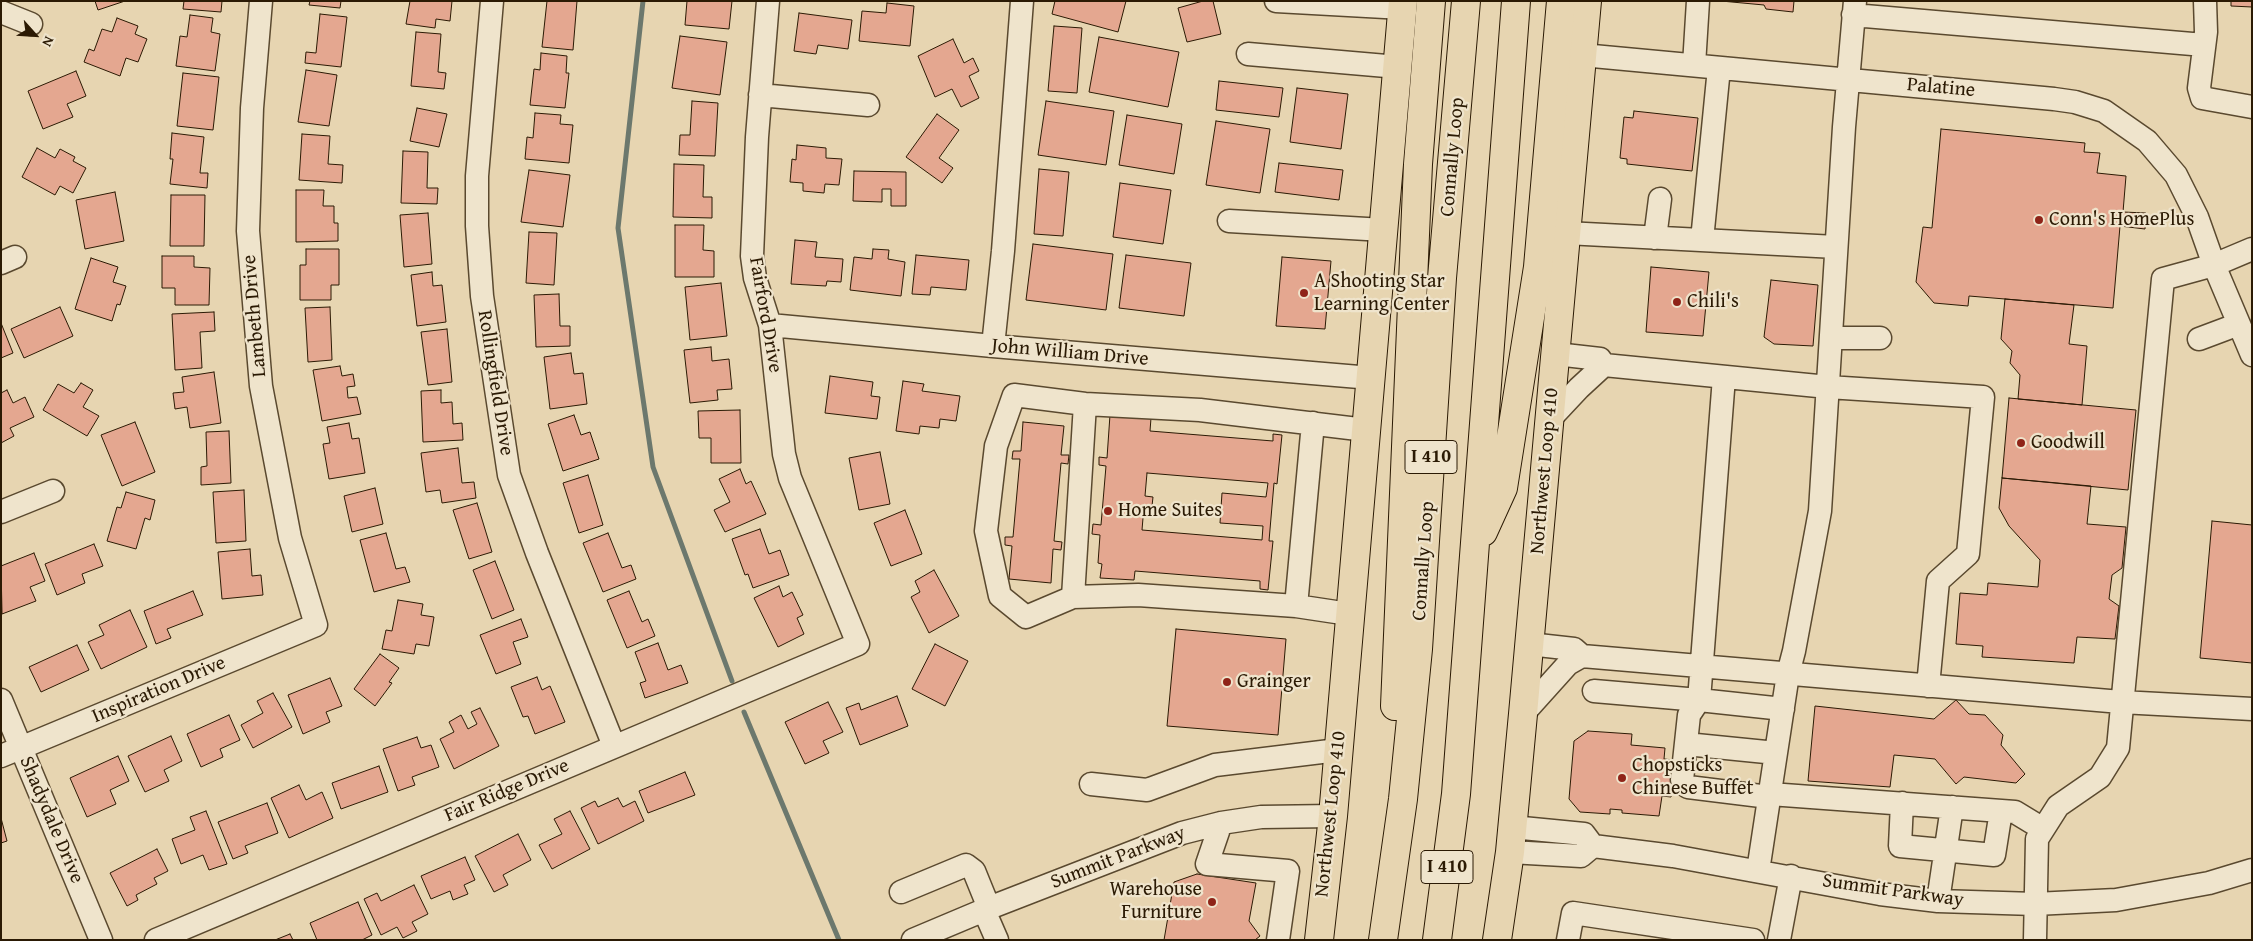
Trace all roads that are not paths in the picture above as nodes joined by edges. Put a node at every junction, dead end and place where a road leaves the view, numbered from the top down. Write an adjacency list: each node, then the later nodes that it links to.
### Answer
1 (261, 1): 58 (street, Lambeth Drive)
2 (492, 1): 73 (street, Rollingfield Drive)
3 (768, 1): 24 (street, Fairford Drive)
4 (1022, 1): 41 (street)
5 (1276, 1): 13 (street)
6 (1431, 1): 94 (main road)
7 (1466, 1): 94 (main road, Connally Loop / I 410)
8 (1516, 1): 54 (main road, I 410)
9 (1561, 1): 54 (main road)
10 (1586, 1): 19 (main road, Northwest Loop 410)
11 (1698, 1): 20 (street)
12 (2205, 1): 17 (street)
13 (1403, 4): 21 (main road, Northwest Loop 410)
14 (1854, 8): 17 (street); 23 (street)
15 (1, 12): 16 (street)
16 (31, 24)
17 (2204, 45): 26 (street)
18 (1248, 54): 21 (street)
19 (1582, 55): 20 (street, Palatine); 30 (main road, Northwest Loop 410)
20 (1694, 65): 22 (street, Palatine)
21 (1398, 67): 29 (main road, Northwest Loop 410)
22 (1720, 68): 23 (street, Palatine); 32 (street)
23 (1848, 80): 33 (street); 35 (street, Palatine)
24 (760, 95): 25 (street); 37 (street, Fairford Drive)
25 (868, 106)
26 (2252, 107)
27 (1660, 199): 31 (street)
28 (1229, 221): 29 (street)
29 (1384, 230): 46 (main road, Northwest Loop 410)
30 (1566, 233): 31 (street); 42 (main road, Northwest Loop 410)
31 (1655, 238): 32 (street)
32 (1702, 240): 33 (street)
33 (1836, 247): 38 (street)
34 (2252, 249): 35 (street)
35 (2214, 265): 36 (street, Palatine); 68 (street)
36 (2239, 324): 40 (street); 43 (street, Palatine)
37 (770, 325): 41 (street, John William Drive); 59 (street, Fairford Drive)
38 (1831, 338): 39 (street); 47 (street)
39 (1880, 338)
40 (2199, 339)
41 (994, 346): 46 (street, John William Drive)
42 (1556, 354): 44 (street); 49 (main road, Northwest Loop 410)
43 (2252, 354)
44 (1604, 366): 45 (street); 49 (street)
45 (1724, 377): 47 (street); 62 (street)
46 (1371, 378): 51 (main road, Northwest Loop 410)
47 (1828, 387): 63 (street); 64 (street)
48 (1085, 404): 50 (street); 55 (street); 55 (street)
49 (1549, 420): 60 (main road, Northwest Loop 410)
50 (1313, 423): 51 (street); 56 (street)
51 (1366, 430): 57 (main road, Northwest Loop 410)
52 (53, 491): 53 (street)
53 (1, 512)
54 (1475, 549): 102 (main road, I 410)
55 (1073, 597): 56 (street)
56 (1296, 606): 57 (street)
57 (1349, 614): 74 (main road, Northwest Loop 410)
58 (316, 625): 75 (street, Inspiration Drive)
59 (858, 644): 73 (street, Fair Ridge Drive)
60 (1529, 644): 61 (street); 71 (main road, Northwest Loop 410)
61 (1582, 656): 62 (street); 71 (street)
62 (1702, 666): 63 (street); 67 (street)
63 (1788, 674): 64 (street); 69 (street)
64 (1928, 686): 68 (street)
65 (1594, 690): 67 (street)
66 (1, 700): 75 (street, Shadydale Drive)
67 (1699, 700): 69 (street); 72 (street)
68 (2121, 702): 70 (street); 84 (street)
69 (1783, 708): 76 (street)
70 (2252, 708)
71 (1523, 714): 85 (main road, Northwest Loop 410)
72 (1686, 744): 76 (street); 78 (street)
73 (614, 746): 96 (street, Fair Ridge Drive)
74 (1338, 750): 77 (street); 82 (main road, Northwest Loop 410)
75 (11, 752): 95 (street, Shadydale Drive)
76 (1776, 753): 78 (street)
77 (1091, 784)
78 (1770, 796): 79 (street); 87 (street)
79 (1902, 803): 80 (street); 86 (street)
80 (1952, 806): 81 (street); 86 (street)
81 (2001, 810): 84 (street); 86 (street)
82 (1333, 816): 83 (street, Summit Parkway); 100 (main road, Northwest Loop 410)
83 (1221, 823): 93 (street, Summit Parkway); 99 (street)
84 (2043, 829): 92 (street)
85 (1511, 840): 87 (street, Summit Parkway); 103 (main road, Northwest Loop 410)
86 (1945, 850): 91 (street)
87 (1758, 870): 89 (street, Summit Parkway)
88 (2252, 870): 92 (street, Summit Parkway)
89 (1791, 876): 91 (street, Summit Parkway); 106 (street)
90 (901, 892): 93 (street)
91 (1938, 901): 92 (street, Summit Parkway)
92 (2034, 904): 107 (street)
93 (986, 909): 97 (street, Summit Parkway); 98 (street)
94 (1387, 912): 101 (main road, Connally Loop / I 410)
95 (101, 940)
96 (156, 940)
97 (913, 940)
98 (996, 940)
99 (1278, 940)
100 (1319, 940)
101 (1383, 940)
102 (1437, 940)
103 (1497, 940)
104 (1568, 940): 105 (street)
105 (1753, 940)
106 (1779, 940)
107 (2035, 940)

